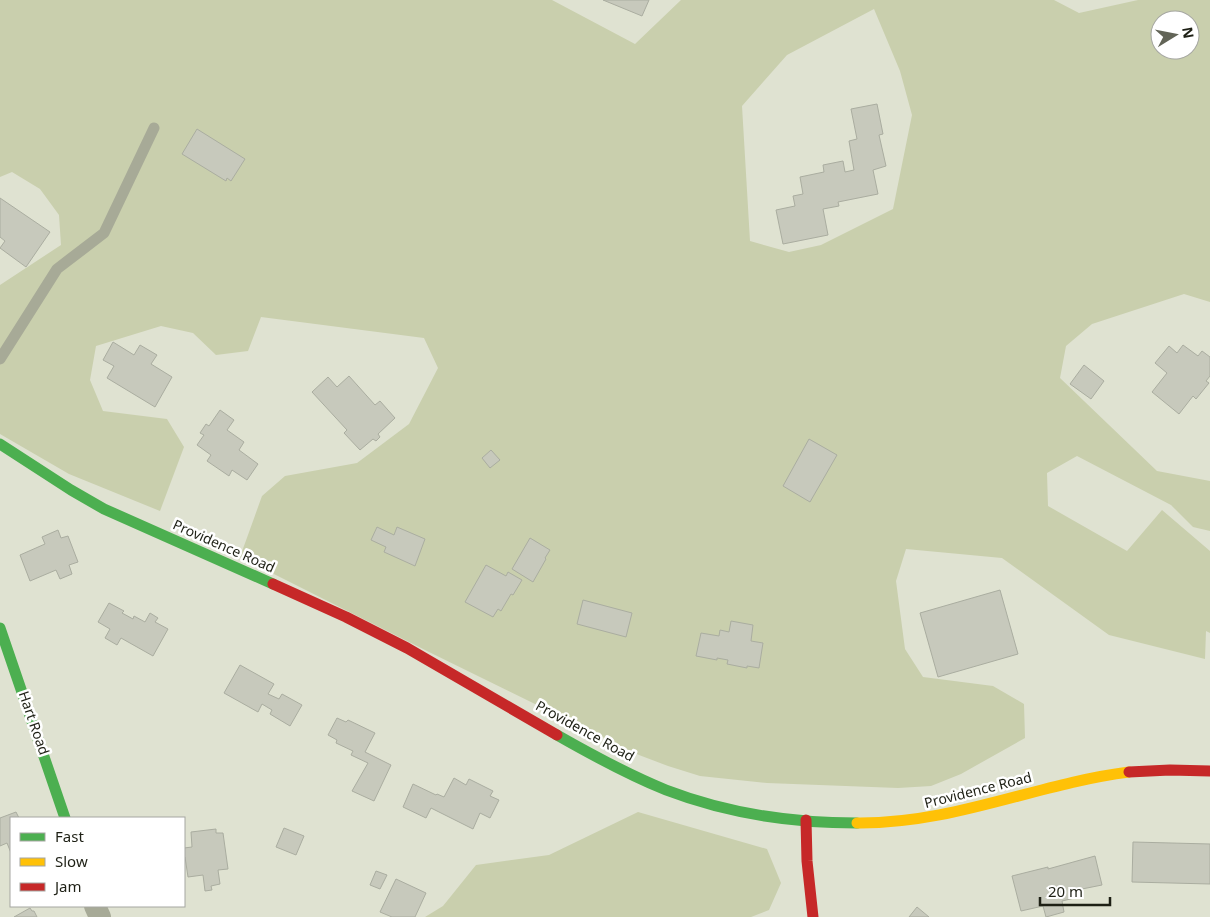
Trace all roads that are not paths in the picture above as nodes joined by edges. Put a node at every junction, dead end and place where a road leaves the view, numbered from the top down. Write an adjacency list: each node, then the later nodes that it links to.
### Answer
1 (154, 128): 2 (lane)
2 (0, 359)
3 (0, 444): 7 (street, Providence Road)
4 (0, 628): 6 (street, Hart Road)
5 (1210, 771): 7 (street, Providence Road)
6 (65, 817)
7 (806, 820): 8 (street)
8 (813, 917)

